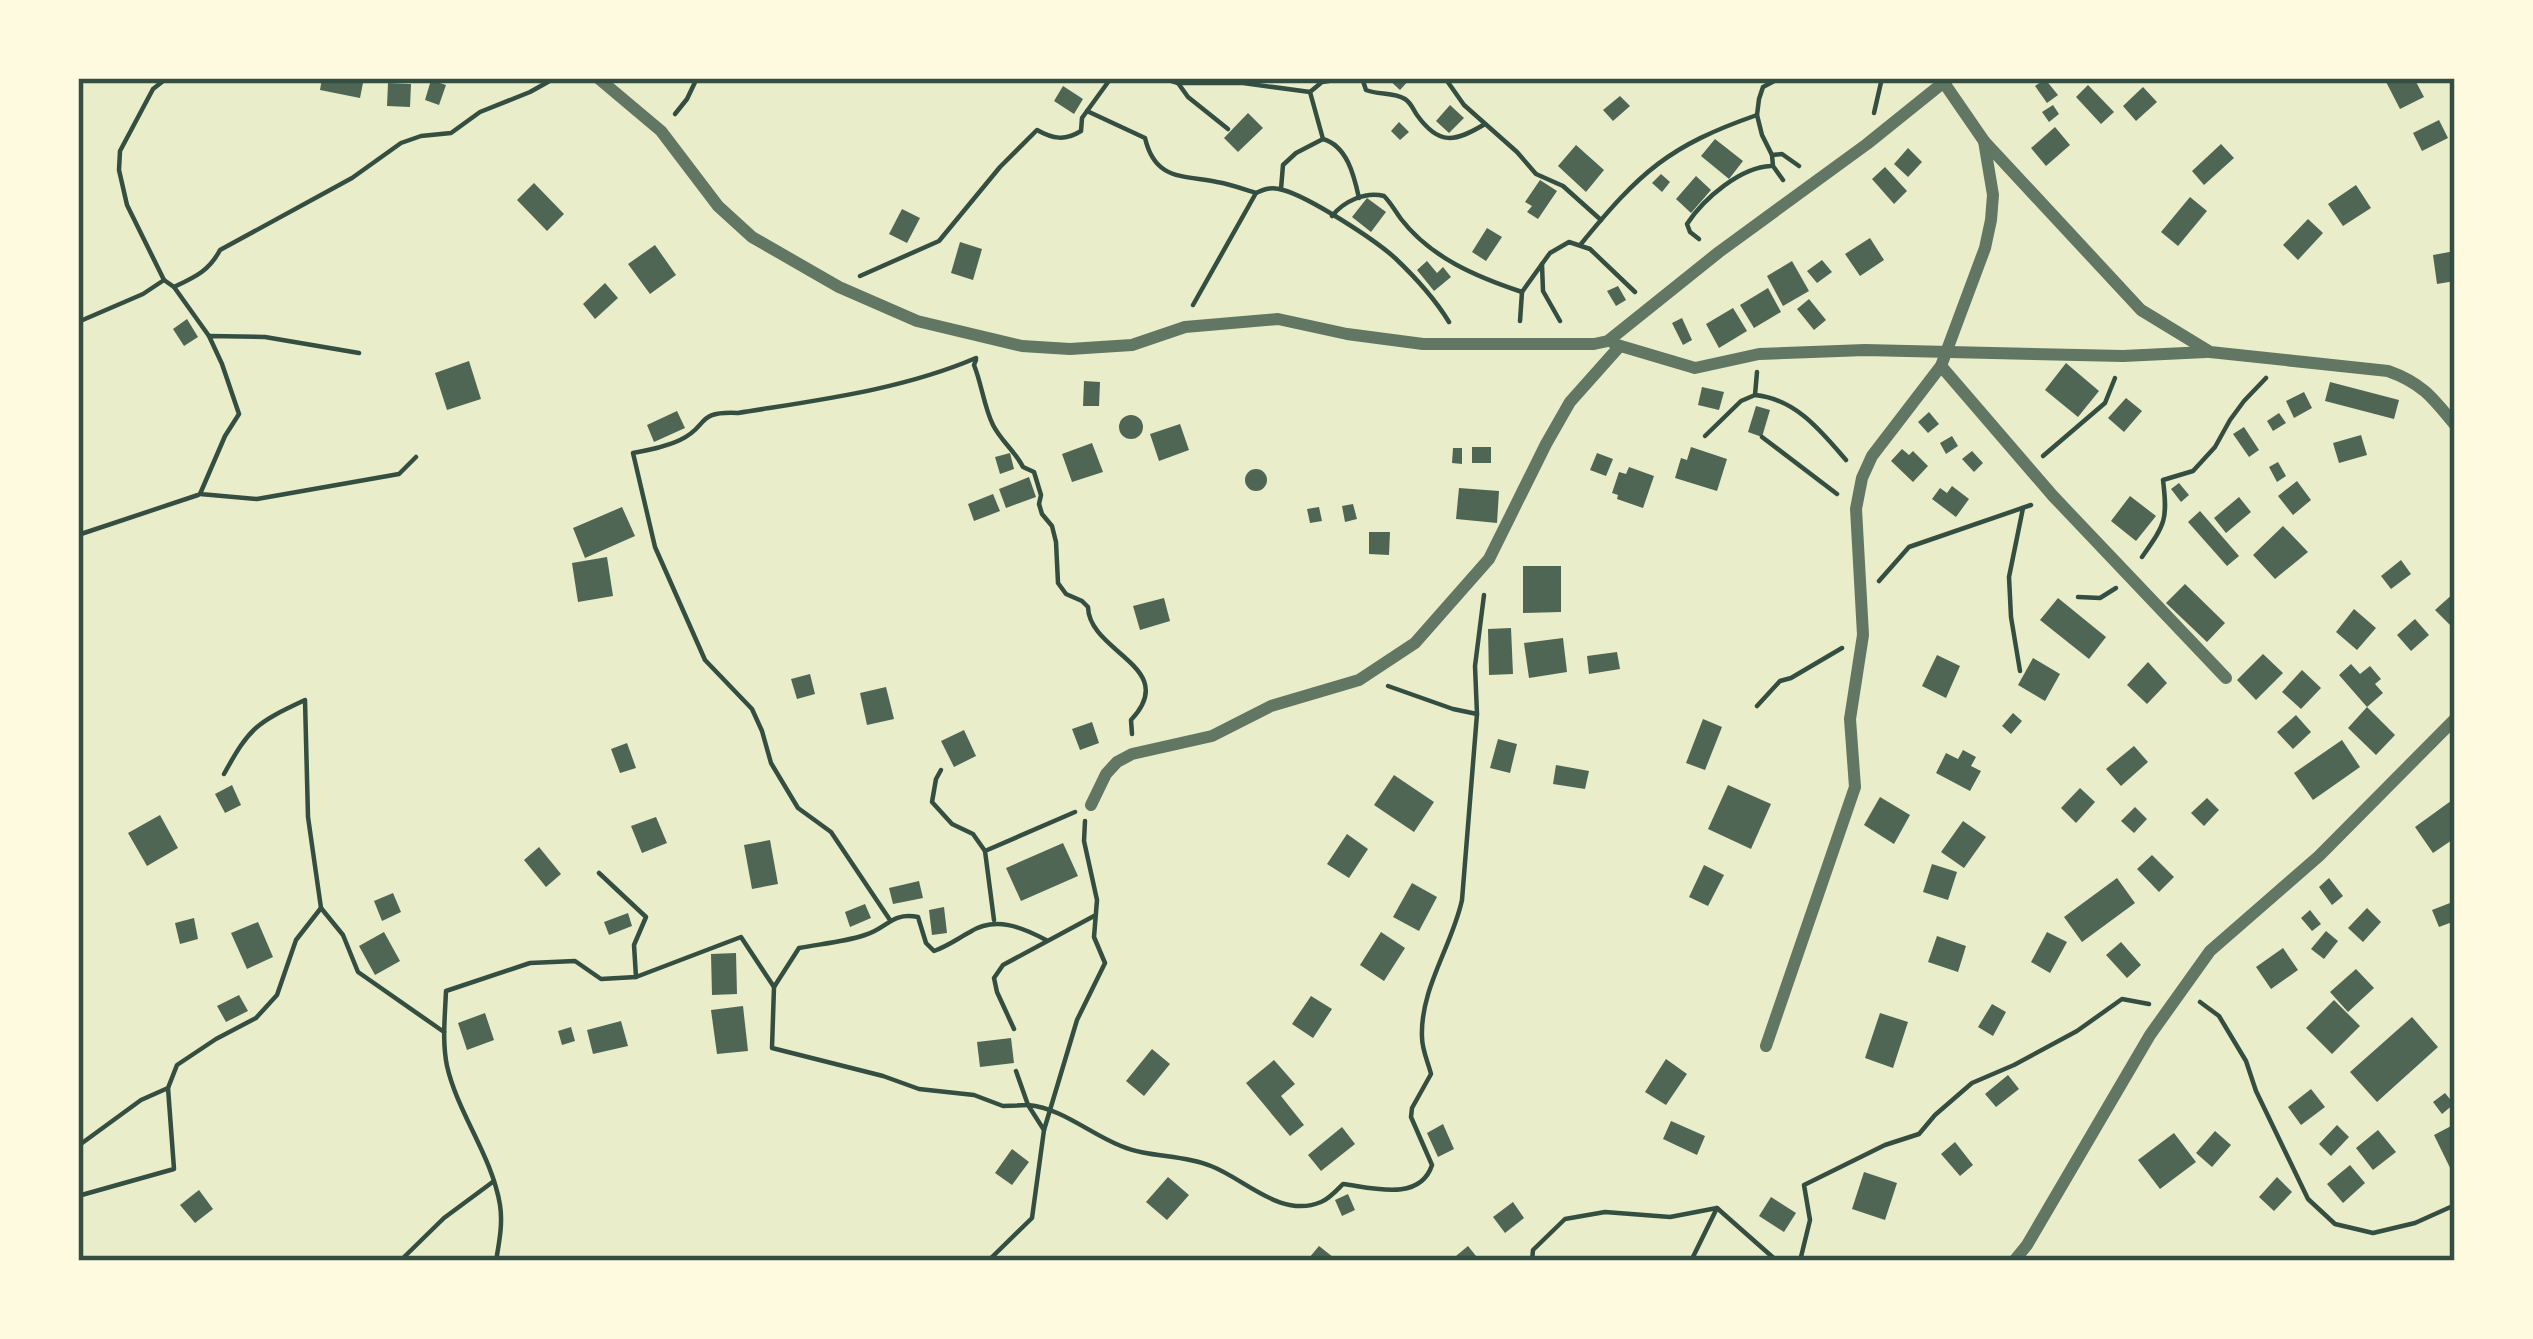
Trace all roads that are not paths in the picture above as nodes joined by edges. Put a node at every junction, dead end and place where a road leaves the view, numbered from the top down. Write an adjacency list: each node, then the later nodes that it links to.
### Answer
1 (598, 78): 4 (street)
2 (1944, 80): 3 (street); 4 (street)
3 (1984, 141): 5 (street); 6 (street)
4 (1613, 344): 5 (street); 13 (street)
5 (1948, 351): 6 (street); 7 (street)
6 (2210, 352): 8 (street)
7 (1941, 366): 9 (street); 14 (street)
8 (2455, 425)
9 (2226, 678)
10 (2455, 719): 11 (street)
11 (2442, 732): 12 (street); 15 (street)
12 (2455, 742)
13 (1091, 805)
14 (1766, 1046)
15 (2014, 1261)

